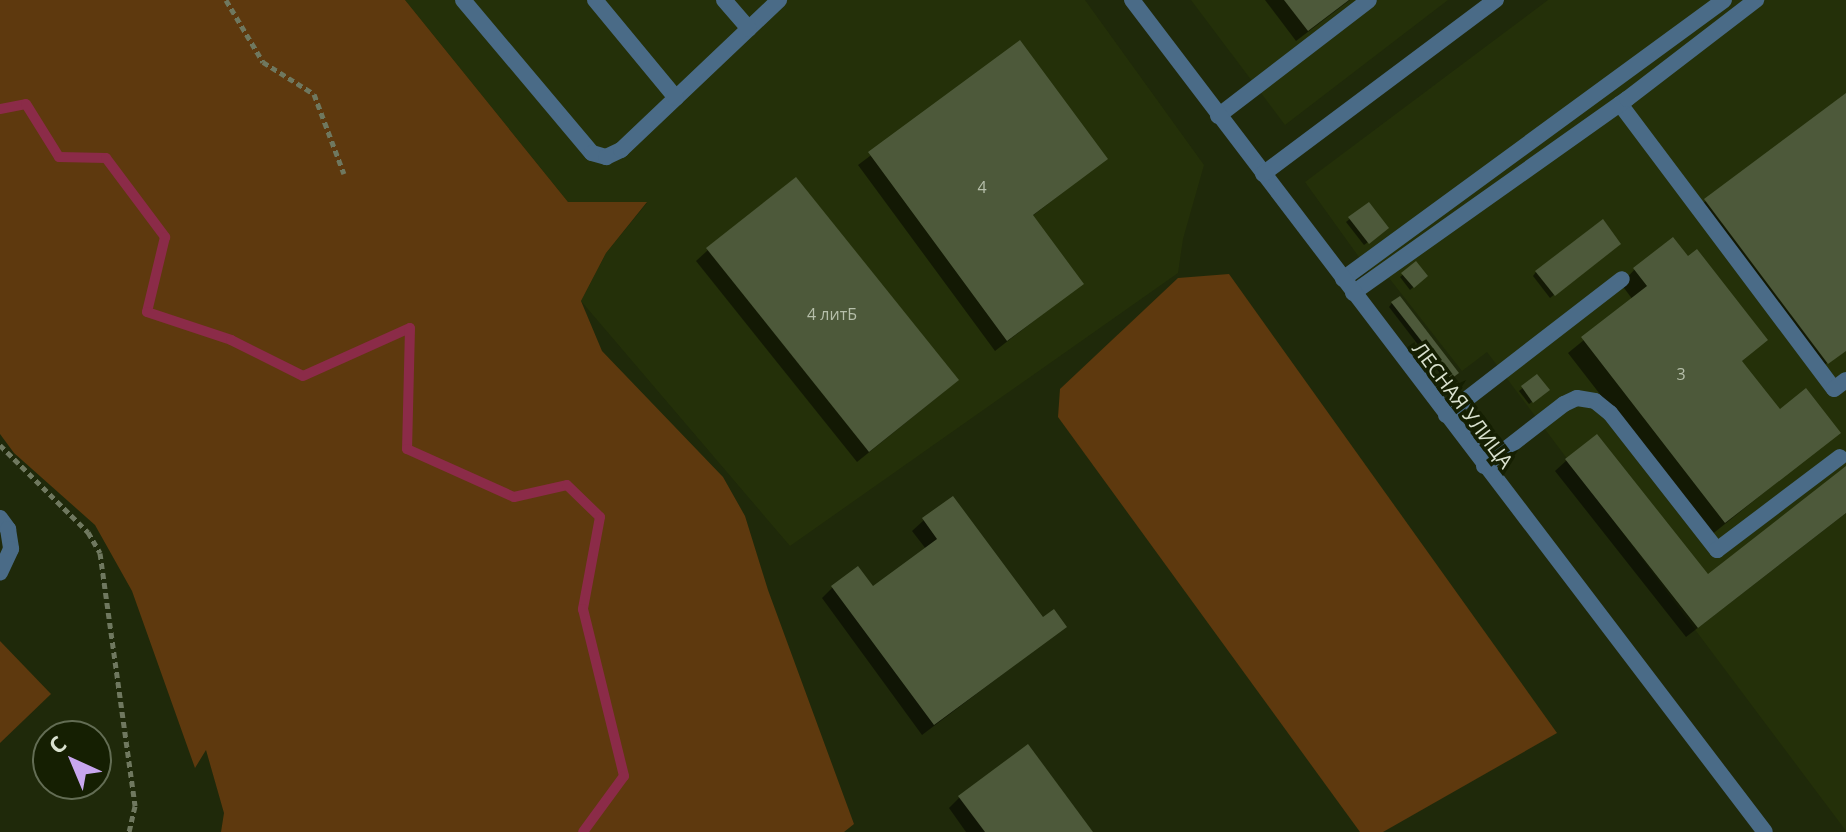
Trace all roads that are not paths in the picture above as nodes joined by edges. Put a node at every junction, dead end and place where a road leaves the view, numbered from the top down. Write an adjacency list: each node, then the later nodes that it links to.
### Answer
1 (463, 0): 11 (street)
2 (595, 0): 11 (street)
3 (724, 0): 10 (street)
4 (779, 0): 10 (street)
5 (1132, 0): 13 (street, ЛЕСНАЯ УЛИЦА)
6 (1369, 0): 13 (street)
7 (1496, 0): 14 (street)
8 (1724, 0): 16 (street)
9 (1756, 0): 12 (street)
10 (749, 29): 11 (street)
11 (676, 98)
12 (1620, 104): 16 (street); 17 (street)
13 (1218, 116): 14 (street, ЛЕСНАЯ УЛИЦА)
14 (1263, 174): 16 (street, ЛЕСНАЯ УЛИЦА)
15 (1622, 279): 18 (street)
16 (1348, 286): 18 (street, ЛЕСНАЯ УЛИЦА)
17 (1846, 380)
18 (1446, 415): 20 (street, ЛЕСНАЯ УЛИЦА)
19 (1840, 457): 20 (street)
20 (1484, 466): 23 (street, ЛЕСНАЯ УЛИЦА)
21 (0, 518): 22 (street)
22 (0, 573)
23 (1765, 832)

